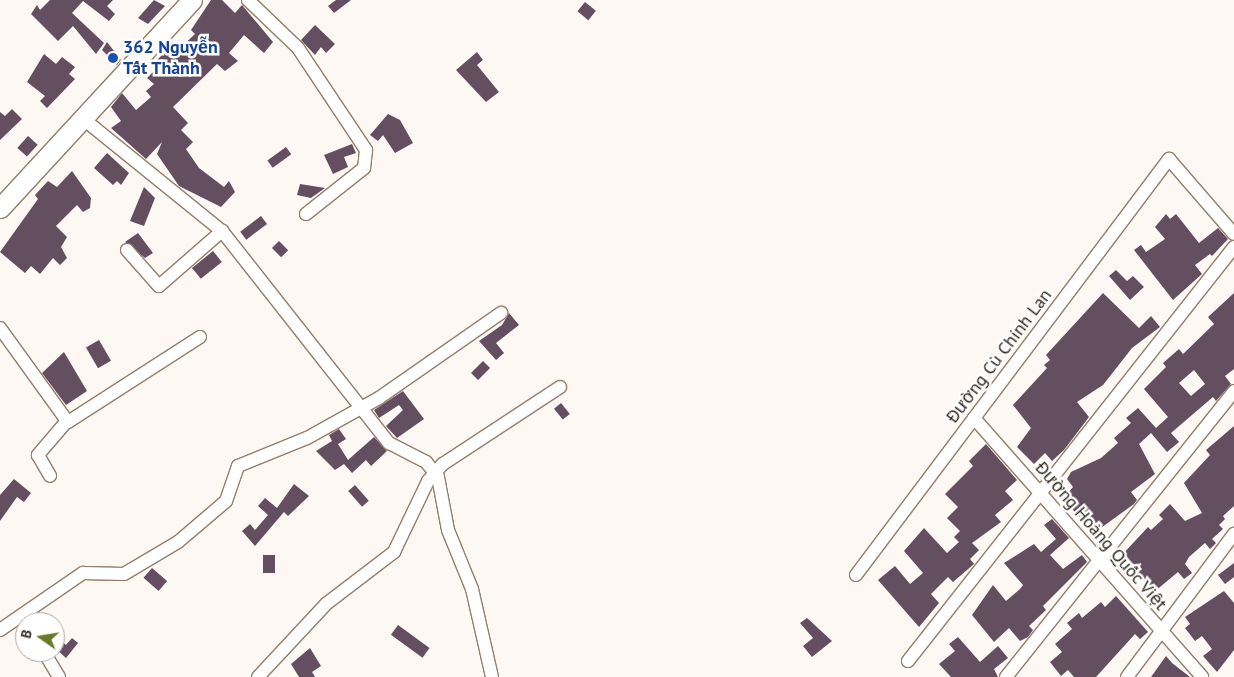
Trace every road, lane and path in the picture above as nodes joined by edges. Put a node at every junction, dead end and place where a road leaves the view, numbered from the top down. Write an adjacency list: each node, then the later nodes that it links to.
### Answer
1 (192, 0): 3 (main road)
2 (248, 0): 5 (street)
3 (81, 117): 4 (main road); 6 (street)
4 (0, 208)
5 (306, 214)
6 (222, 230): 9 (street); 15 (street)
7 (1234, 234): 16 (street, Đường Cù Chính Lan)
8 (1234, 247): 20 (street)
9 (127, 250)
10 (501, 313): 15 (street)
11 (0, 328): 17 (street)
12 (200, 337): 17 (street)
13 (560, 387): 18 (street)
14 (1234, 391): 22 (street)
15 (360, 408): 18 (street); 24 (street)
16 (974, 418): 20 (street, Đường Hoàng Quốc Việt); 23 (street, Đường Cù Chính Lan)
17 (68, 422): 19 (street)
18 (434, 473): 31 (street); 32 (street)
19 (50, 476)
20 (1040, 493): 22 (street, Đường Hoàng Quốc Việt); 28 (street)
21 (1234, 534): 27 (street)
22 (1097, 558): 27 (street, Đường Hoàng Quốc Việt); 33 (street)
23 (856, 574)
24 (34, 612)
25 (15, 624): 26 (street)
26 (0, 630)
27 (1161, 631): 34 (street); 35 (street, Đường Hoàng Quốc Việt)
28 (908, 661)
29 (50, 662): 30 (street)
30 (59, 677)
31 (258, 677)
32 (492, 677)
33 (1006, 677)
34 (1127, 677)
35 (1202, 677)

